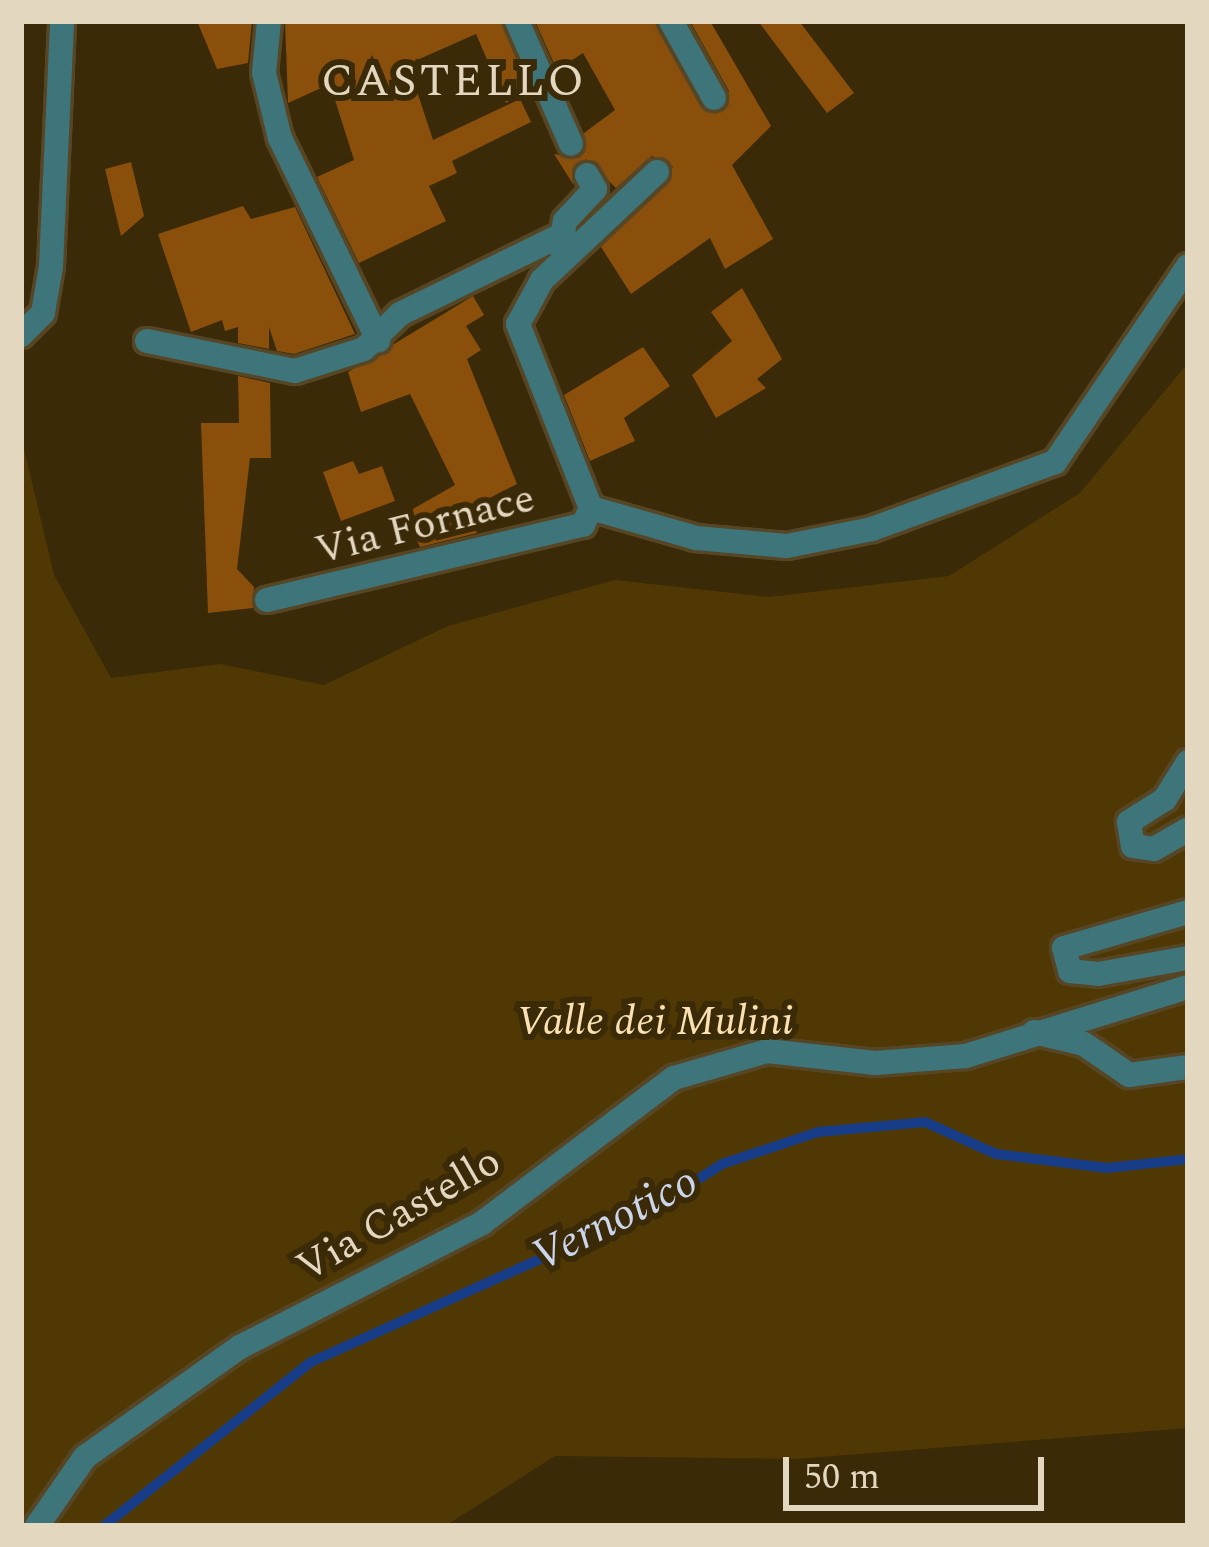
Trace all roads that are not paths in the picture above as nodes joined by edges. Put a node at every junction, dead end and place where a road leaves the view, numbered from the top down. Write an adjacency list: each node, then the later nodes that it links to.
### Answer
1 (62, 21): 12 (street)
2 (269, 21): 13 (street)
3 (517, 21): 6 (street)
4 (671, 21): 5 (street)
5 (714, 98)
6 (571, 144)
7 (657, 172): 10 (street)
8 (587, 175): 9 (street)
9 (563, 234): 10 (street); 13 (street)
10 (558, 264): 15 (street)
11 (1188, 266): 15 (street)
12 (21, 335)
13 (378, 340): 14 (street)
14 (147, 341)
15 (591, 508): 16 (street, Via Fornace)
16 (267, 600)
17 (1188, 762): 18 (street)
18 (1188, 829)
19 (1188, 912): 20 (street)
20 (1188, 958)
21 (1188, 987): 22 (street, Via Castello)
22 (1032, 1032): 23 (street); 24 (street, Via Castello)
23 (1188, 1067)
24 (37, 1526)

